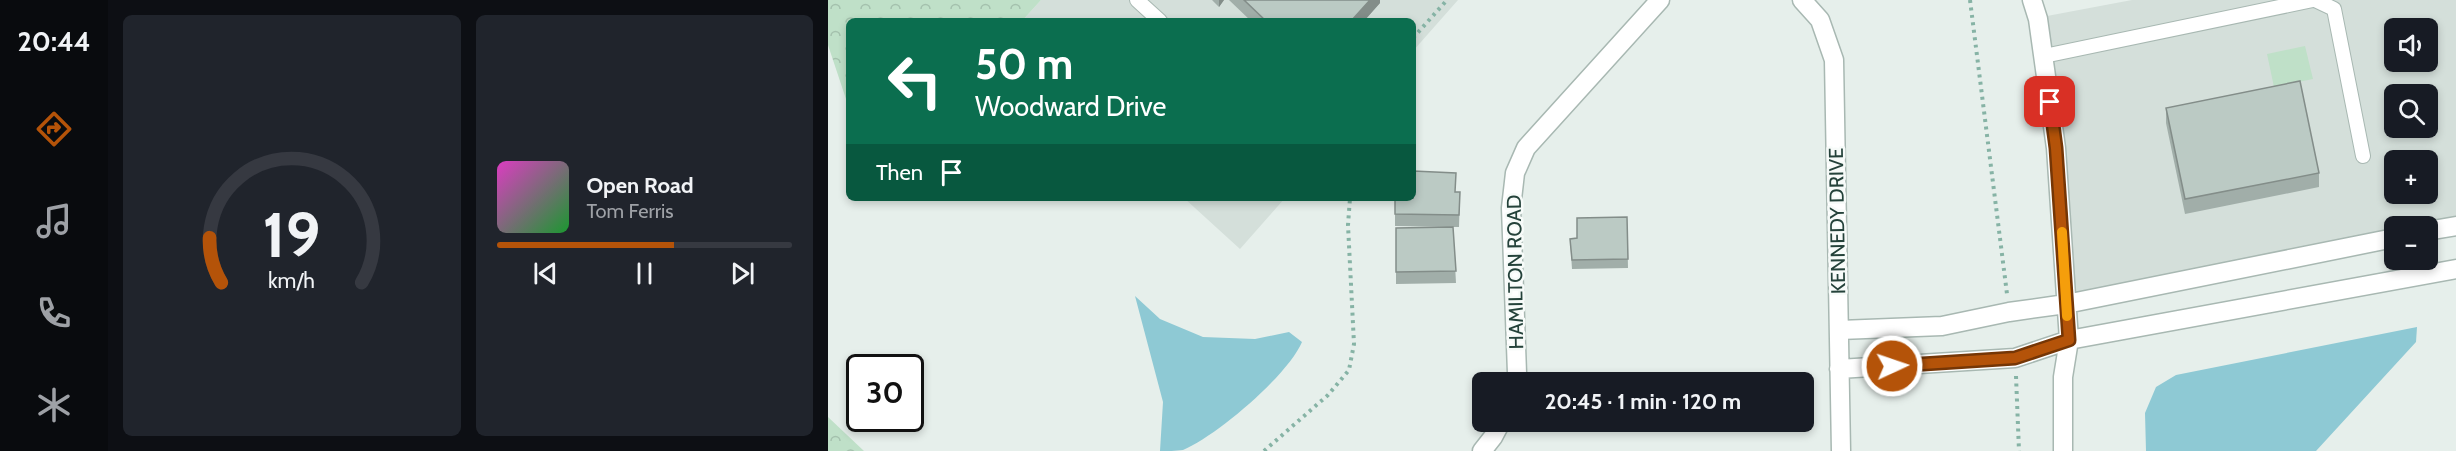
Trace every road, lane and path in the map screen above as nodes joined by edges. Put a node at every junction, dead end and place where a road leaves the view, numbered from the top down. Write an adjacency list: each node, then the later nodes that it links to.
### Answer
1 (1137, 0): 8 (lane)
2 (1447, 0): 9 (path)
3 (1660, 0): 23 (street, HAMILTON ROAD)
4 (1802, 0): 19 (street, KENNEDY DRIVE)
5 (1970, 0): 18 (path)
6 (2032, 0): 10 (street)
7 (2314, 0): 10 (lane); 11 (lane)
8 (1157, 18)
9 (1416, 35)
10 (2044, 56): 17 (street)
11 (2363, 156)
12 (1350, 201): 25 (path)
13 (2456, 226): 14 (street)
14 (2438, 229)
15 (2384, 240): 17 (street)
16 (2456, 270): 20 (street)
17 (2066, 304): 18 (street); 20 (street)
18 (2009, 312): 19 (street)
19 (1839, 330): 22 (street, KENNEDY DRIVE)
20 (2069, 340): 21 (street); 29 (street)
21 (2015, 358): 22 (street); 28 (path)
22 (1839, 369): 27 (street, KENNEDY DRIVE)
23 (1517, 372)
24 (1496, 432): 26 (street)
25 (1264, 451)
26 (1482, 451)
27 (1841, 451)
28 (2019, 451)
29 (2063, 451)

